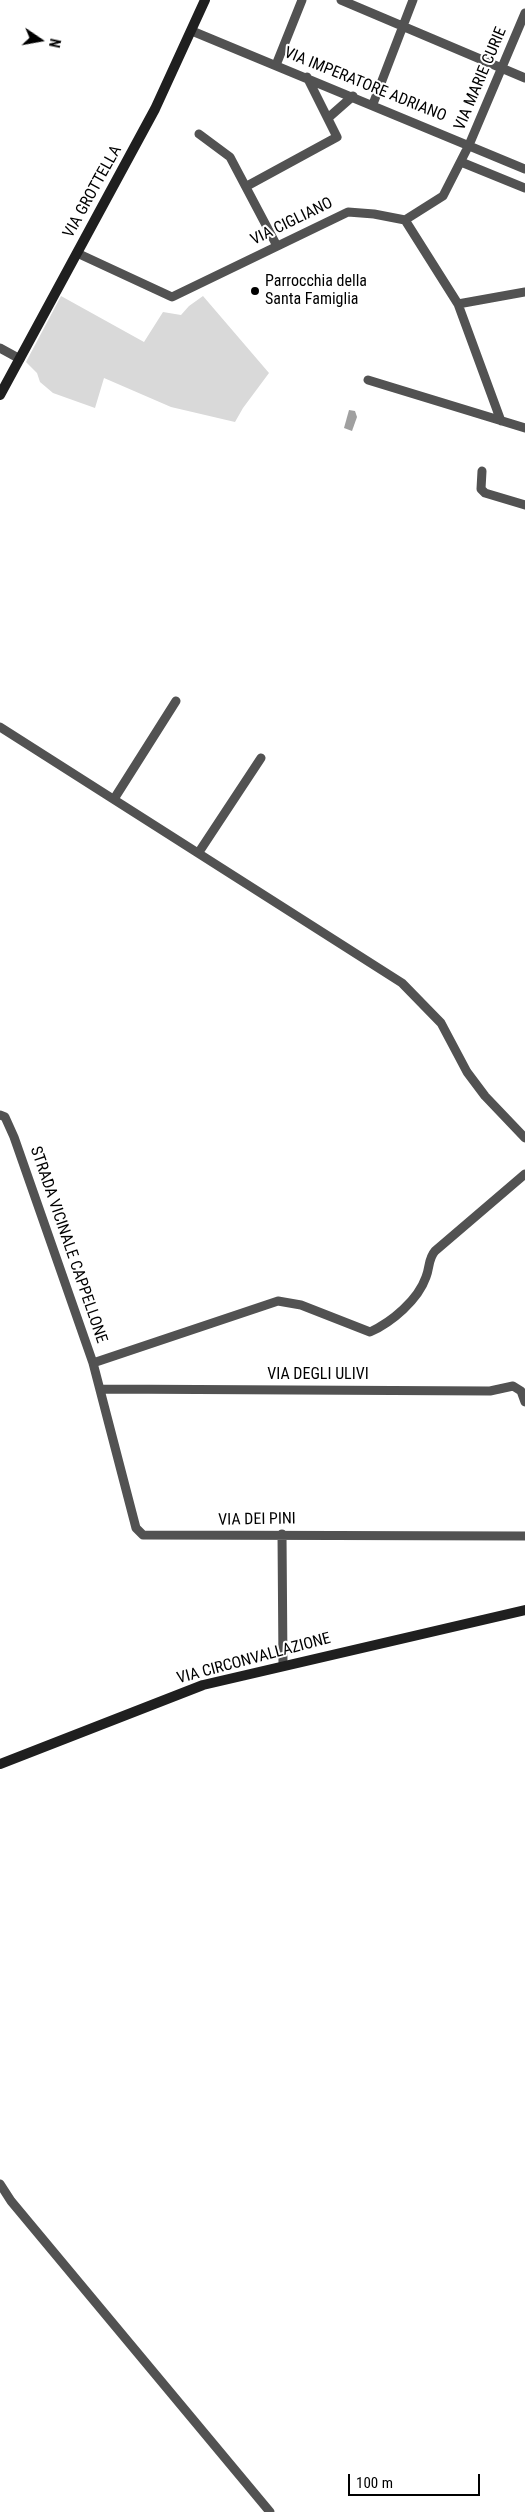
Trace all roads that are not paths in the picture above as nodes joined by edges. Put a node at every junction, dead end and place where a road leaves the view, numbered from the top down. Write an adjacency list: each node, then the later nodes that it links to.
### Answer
1 (205, 0): 7 (main road, VIA GROTTELLA)
2 (302, 0): 8 (street)
3 (341, 0): 6 (street)
4 (413, 0): 6 (street)
5 (525, 13): 9 (street, VIA MARIE CURIE)
6 (402, 26): 9 (street); 13 (street)
7 (192, 31): 8 (street, VIA IMPERATORE ADRIANO); 23 (main road, VIA GROTTELLA)
8 (276, 64): 10 (street, VIA IMPERATORE ADRIANO)
9 (503, 68): 11 (street); 16 (street, VIA MARIE CURIE)
10 (308, 77): 12 (street, VIA IMPERATORE ADRIANO); 14 (street)
11 (525, 78)
12 (353, 96): 13 (street, VIA IMPERATORE ADRIANO); 14 (street)
13 (373, 104): 16 (street, VIA IMPERATORE ADRIANO)
14 (328, 118): 19 (street)
15 (199, 134): 19 (street)
16 (469, 145): 17 (street, VIA MARIE CURIE); 18 (street, VIA IMPERATORE ADRIANO)
17 (461, 162): 20 (street); 21 (street, VIA MARIE CURIE)
18 (525, 168)
19 (247, 186): 22 (street)
20 (525, 188)
21 (405, 220): 22 (street, VIA CIGLIANO); 25 (street)
22 (277, 246): 23 (street, VIA CIGLIANO)
23 (77, 253): 27 (main road, VIA GROTTELLA)
24 (525, 292): 25 (street)
25 (458, 304): 30 (street)
26 (0, 348): 27 (street)
27 (20, 359): 29 (main road, VIA GROTTELLA)
28 (368, 380): 30 (street)
29 (0, 395)
30 (501, 420): 31 (street)
31 (525, 428)
32 (482, 471): 33 (street)
33 (525, 505)
34 (176, 701): 37 (street)
35 (0, 727): 37 (street)
36 (261, 758): 38 (street)
37 (114, 799): 38 (street)
38 (199, 852): 40 (street)
39 (0, 1115): 42 (street, STRADA VICINALE CAPPELLONE)
40 (525, 1138)
41 (525, 1174): 42 (street)
42 (93, 1363): 43 (street, STRADA VICINALE CAPPELLONE)
43 (100, 1389): 44 (street, VIA DEGLI ULIVI); 45 (street, VIA DEI PINI)
44 (525, 1402)
45 (282, 1534): 46 (street, VIA DEI PINI); 48 (street)
46 (525, 1536)
47 (525, 1610): 48 (main road, VIA CIRCONVALLAZIONE)
48 (283, 1665): 49 (main road, VIA CIRCONVALLAZIONE)
49 (0, 1764)
50 (0, 2184): 51 (street)
51 (270, 2512)

